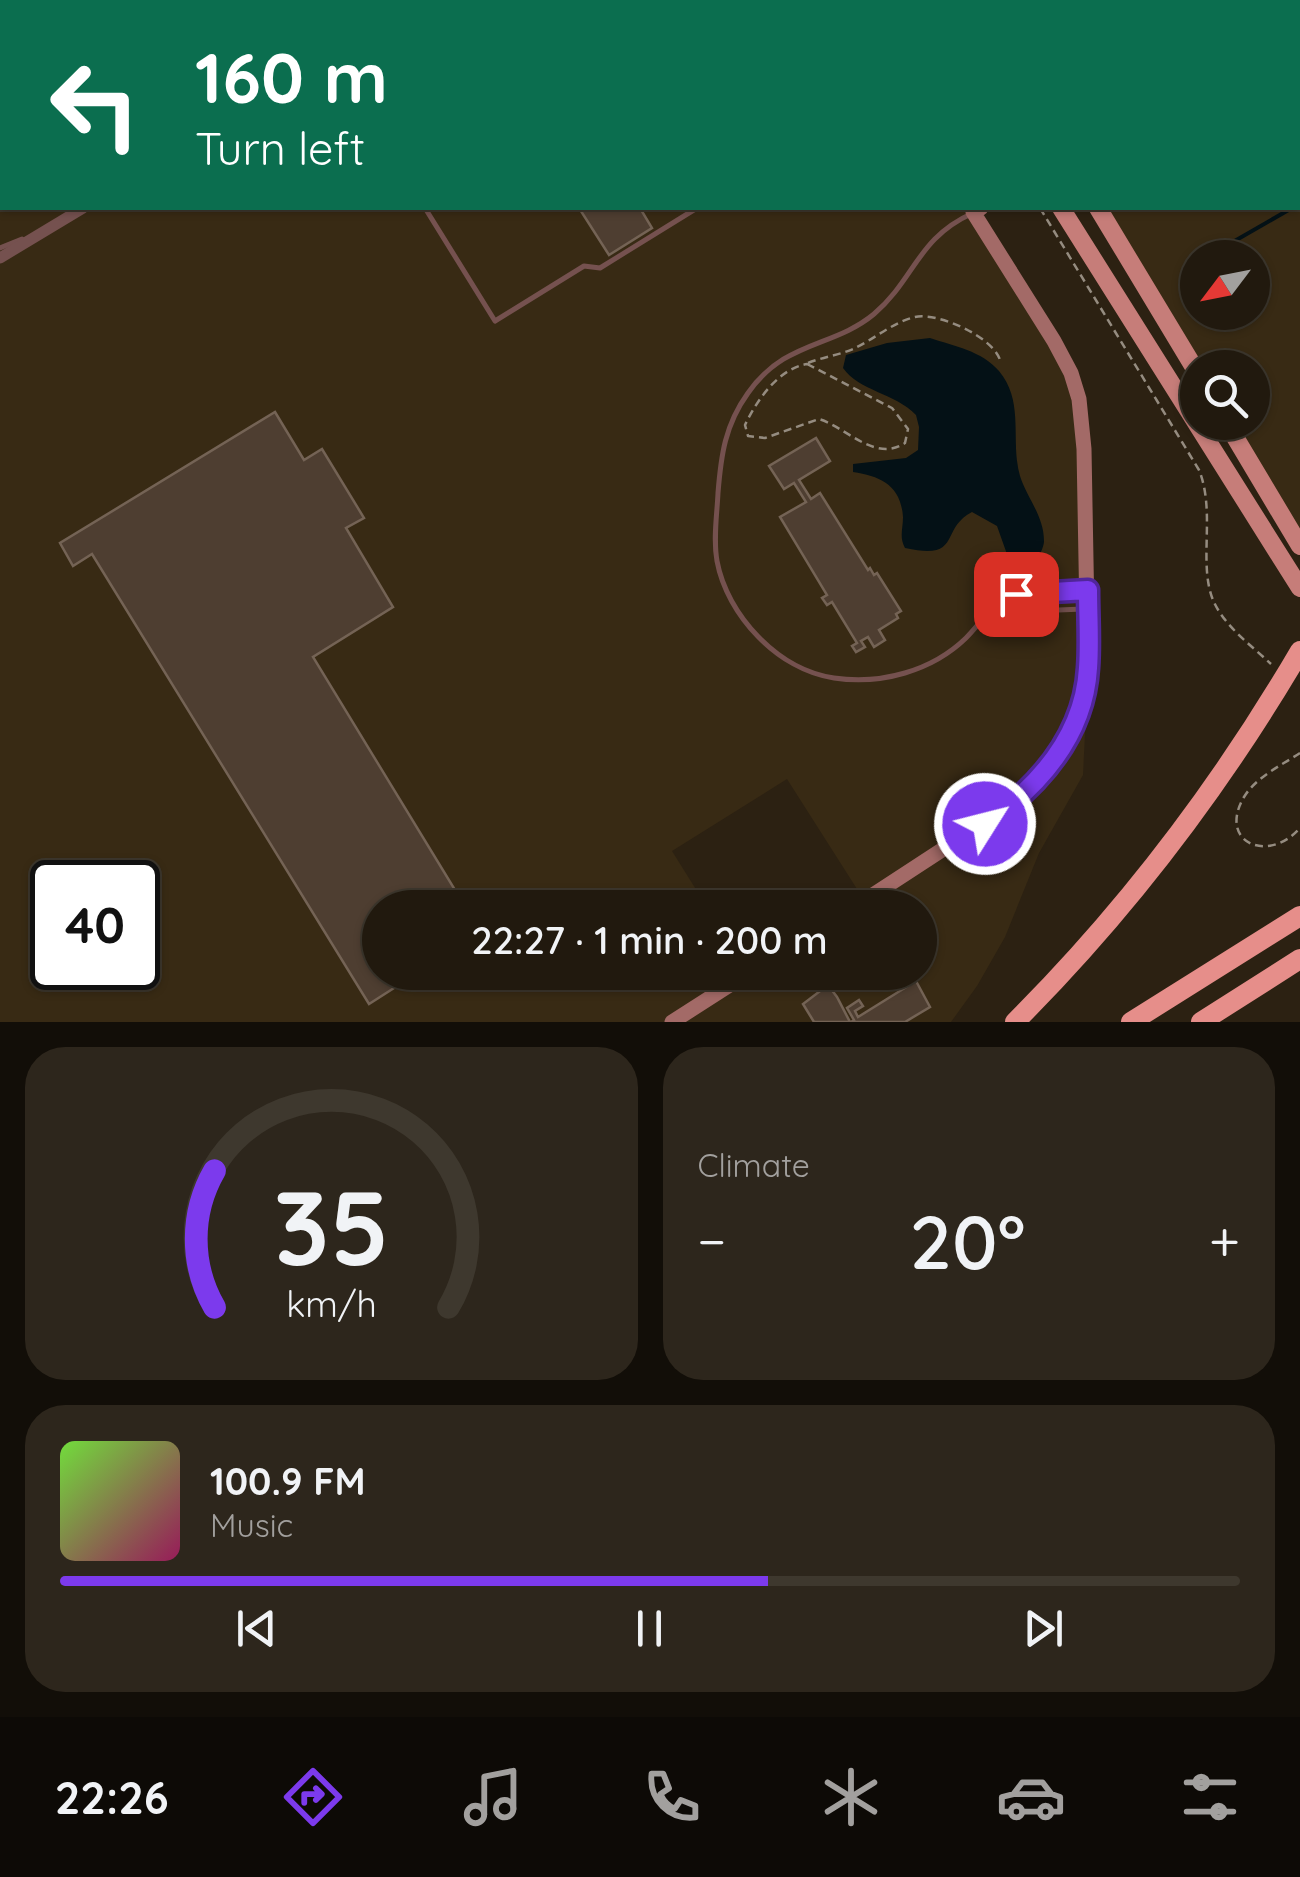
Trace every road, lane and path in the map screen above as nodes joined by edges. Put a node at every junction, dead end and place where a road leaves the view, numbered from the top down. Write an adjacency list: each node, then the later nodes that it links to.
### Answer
1 (80, 210): 10 (street)
2 (427, 210): 3 (lane)
3 (694, 210)
4 (973, 210): 22 (lane)
5 (976, 210): 20 (street)
6 (1041, 210): 24 (path)
7 (1051, 210): 11 (main road)
8 (1062, 210): 11 (main road)
9 (1099, 210): 14 (main road)
10 (52, 226): 12 (lane); 13 (street)
11 (1083, 244): 19 (main road)
12 (0, 248)
13 (0, 258)
14 (1184, 350)
15 (1000, 360): 16 (path)
16 (806, 364): 16 (path)
17 (1237, 440): 18 (main road)
18 (1300, 546)
19 (1300, 588)
20 (1088, 590): 21 (street); 22 (lane)
21 (1088, 608): 22 (lane); 27 (street)
22 (987, 618)
23 (1300, 651): 34 (highway)
24 (1271, 664)
25 (1300, 752): 26 (path)
26 (1300, 828)
27 (882, 890)
28 (1300, 906): 31 (highway)
29 (1300, 916): 31 (highway)
30 (1300, 960): 36 (highway)
31 (1209, 973): 35 (highway)
32 (722, 990): 33 (street)
33 (672, 1022)
34 (1014, 1022)
35 (1131, 1022)
36 (1201, 1022)

